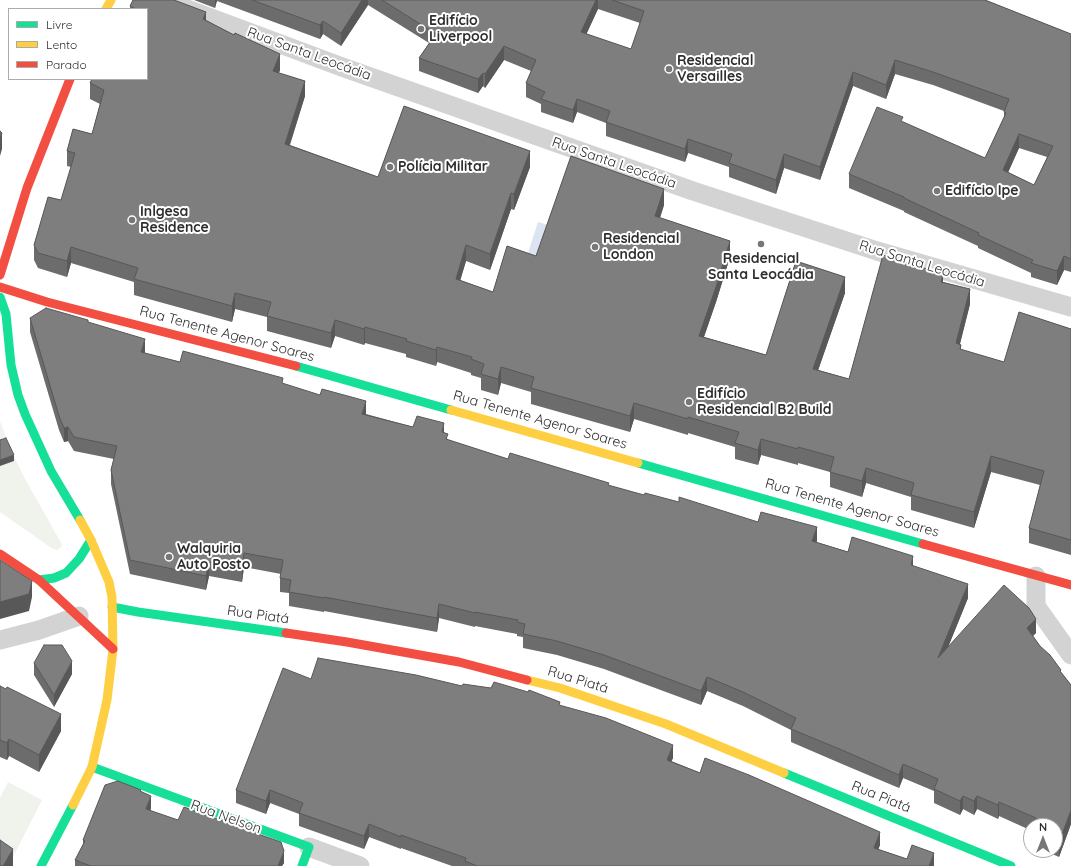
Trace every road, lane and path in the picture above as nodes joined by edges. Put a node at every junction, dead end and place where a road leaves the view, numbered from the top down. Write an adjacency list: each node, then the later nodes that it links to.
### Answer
1 (163, 0): 6 (street, Rua Santa Leocádia)
2 (70, 80): 3 (street)
3 (0, 275)
4 (0, 287): 11 (street, Rua Tenente Agenor Soares)
5 (0, 297): 8 (street)
6 (1071, 307)
7 (0, 365): 8 (street)
8 (11, 365): 9 (street)
9 (91, 540): 12 (street); 14 (street)
10 (0, 554): 12 (street)
11 (1036, 576): 13 (street, Rua Tenente Agenor Soares); 18 (street)
12 (39, 580): 15 (street)
13 (1071, 585)
14 (112, 607): 17 (street); 24 (street, Rua Piatá)
15 (79, 616): 16 (street); 17 (street)
16 (0, 640)
17 (112, 649): 19 (street)
18 (1071, 655)
19 (92, 767): 20 (street, Rua Nelson); 21 (street)
20 (308, 847): 22 (street); 23 (street, Rua Nelson)
21 (41, 866)
22 (302, 866)
23 (360, 866)
24 (1010, 866)

